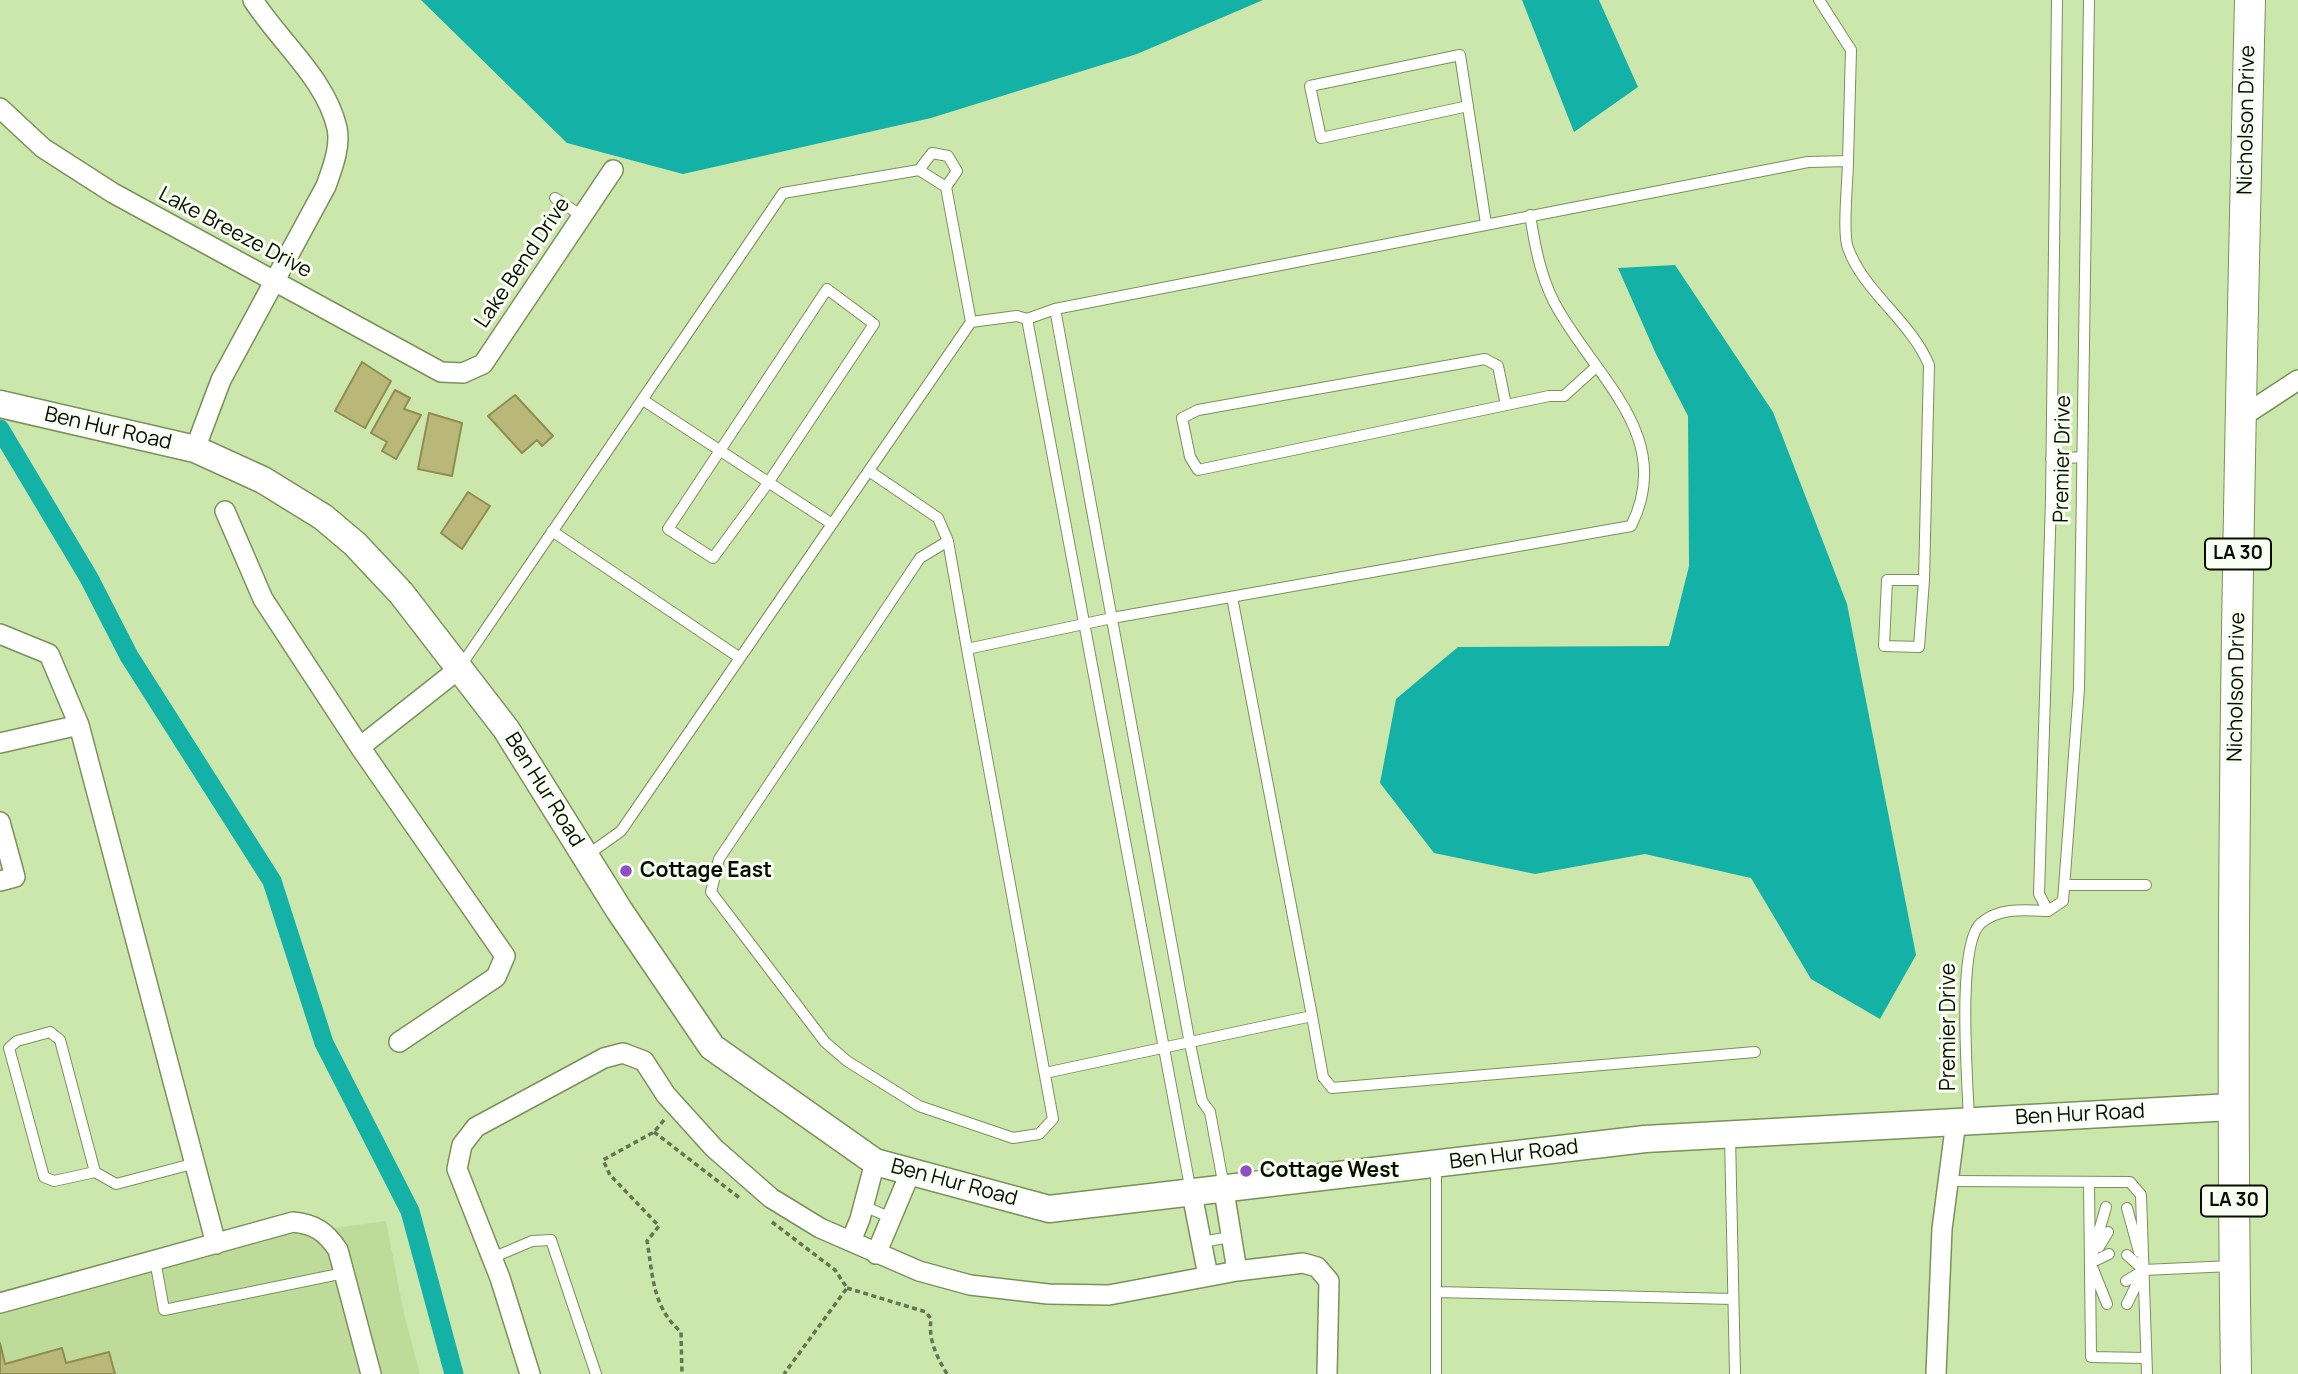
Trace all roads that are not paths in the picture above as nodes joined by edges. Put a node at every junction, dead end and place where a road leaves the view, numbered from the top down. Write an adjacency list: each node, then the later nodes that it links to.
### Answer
1 (253, 0): 16 (street)
2 (1819, 0): 8 (lane)
3 (2057, 0): 30 (lane, Premier Drive)
4 (2089, 0): 29 (lane, Premier Drive)
5 (2250, 0): 26 (main road, Nicholson Drive / LA 30)
6 (1468, 106): 6 (lane); 15 (lane)
7 (0, 108): 16 (street, Lake Breeze Drive)
8 (1848, 161): 13 (lane); 37 (lane)
9 (613, 170): 14 (street, Lake Bend Drive)
10 (919, 170): 11 (lane); 11 (lane); 23 (lane)
11 (946, 187): 19 (lane)
12 (555, 198): 14 (lane)
13 (1530, 215): 15 (lane); 20 (lane)
14 (582, 216): 21 (street, Lake Bend Drive)
15 (1486, 224): 17 (lane)
16 (274, 279): 21 (street, Lake Breeze Drive); 27 (street)
17 (1055, 309): 18 (lane); 39 (lane)
18 (1027, 319): 19 (lane); 40 (lane)
19 (971, 322): 31 (lane)
20 (1596, 367): 25 (lane); 38 (lane)
21 (463, 373)
22 (2298, 380): 26 (street)
23 (643, 400): 28 (lane); 35 (lane)
24 (0, 404): 27 (street, Ben Hur Road)
25 (1506, 405): 25 (lane)
26 (2240, 418): 60 (main road, Nicholson Drive / LA 30)
27 (195, 449): 44 (street, Ben Hur Road)
28 (721, 451): 32 (lane); 32 (lane); 32 (lane)
29 (2082, 457): 30 (lane); 51 (lane, Premier Drive)
30 (2052, 459): 53 (lane, Premier Drive)
31 (869, 471): 34 (lane); 36 (lane)
32 (768, 483): 34 (lane)
33 (225, 511): 47 (street)
34 (832, 524): 43 (lane)
35 (552, 531): 43 (lane); 44 (lane)
36 (947, 541): 42 (lane); 59 (lane)
37 (1924, 580): 37 (lane)
38 (1232, 597): 39 (lane); 54 (lane)
39 (1112, 618): 40 (lane); 56 (lane)
40 (1084, 624): 42 (lane); 57 (lane)
41 (0, 634): 45 (street)
42 (967, 649): 59 (lane)
43 (740, 658): 49 (lane)
44 (460, 668): 47 (street); 49 (street, Ben Hur Road)
45 (79, 725): 46 (street); 64 (street)
46 (0, 743)
47 (360, 747): 55 (street)
48 (0, 822): 50 (street)
49 (585, 856): 63 (street, Ben Hur Road)
50 (0, 881)
51 (2066, 885): 52 (lane); 53 (lane)
52 (2146, 885)
53 (2048, 911): 61 (lane, Premier Drive)
54 (1312, 1016): 56 (lane); 58 (lane)
55 (399, 1041)
56 (1190, 1044): 57 (lane); 70 (lane)
57 (1164, 1047): 59 (lane); 71 (lane)
58 (1755, 1052)
59 (1045, 1073)
60 (2232, 1107): 61 (street, Ben Hur Road); 88 (main road, Nicholson Drive / LA 30)
61 (1962, 1121): 62 (street, Ben Hur Road); 68 (street)
62 (1730, 1134): 65 (street, Ben Hur Road); 96 (lane)
63 (875, 1162): 66 (street, Ben Hur Road); 72 (street)
64 (195, 1163): 67 (lane); 81 (street)
65 (1436, 1165): 70 (street, Ben Hur Road); 95 (lane)
66 (911, 1171): 71 (street, Ben Hur Road); 75 (street)
67 (95, 1172): 67 (lane)
68 (1949, 1181): 69 (lane); 107 (street)
69 (2089, 1182): 87 (lane); 89 (lane)
70 (1224, 1191): 71 (street, Ben Hur Road); 78 (street)
71 (1192, 1194): 80 (street)
72 (864, 1206): 75 (lane); 79 (street)
73 (2106, 1207): 87 (lane)
74 (2127, 1208): 89 (lane)
75 (891, 1218): 82 (street)
76 (2108, 1232): 87 (lane)
77 (2127, 1232): 89 (lane)
78 (1230, 1237): 80 (lane); 90 (street)
79 (851, 1241): 82 (street); 85 (street)
80 (1202, 1242): 92 (street)
81 (216, 1244): 86 (street); 91 (street)
82 (876, 1254): 92 (street)
83 (2109, 1254): 87 (lane)
84 (2127, 1255): 89 (lane)
85 (492, 1258): 102 (street); 103 (lane)
86 (155, 1260): 91 (lane); 97 (street)
87 (2090, 1263): 93 (lane); 98 (lane); 100 (lane)
88 (2235, 1266): 89 (lane); 109 (main road, Nicholson Drive / LA 30)
89 (2144, 1270): 94 (lane); 99 (lane); 100 (lane)
90 (1237, 1272): 92 (street); 104 (street)
91 (344, 1273): 101 (street)
92 (1208, 1276)
93 (2106, 1281)
94 (2126, 1281)
95 (1436, 1292): 96 (lane); 105 (lane)
96 (1733, 1299): 106 (lane)
97 (0, 1303)
98 (2107, 1304)
99 (2127, 1304)
100 (2146, 1358): 108 (lane)
101 (371, 1374)
102 (530, 1374)
103 (596, 1374)
104 (1326, 1374)
105 (1436, 1374)
106 (1735, 1374)
107 (1936, 1374)
108 (2147, 1374)
109 (2236, 1374)

